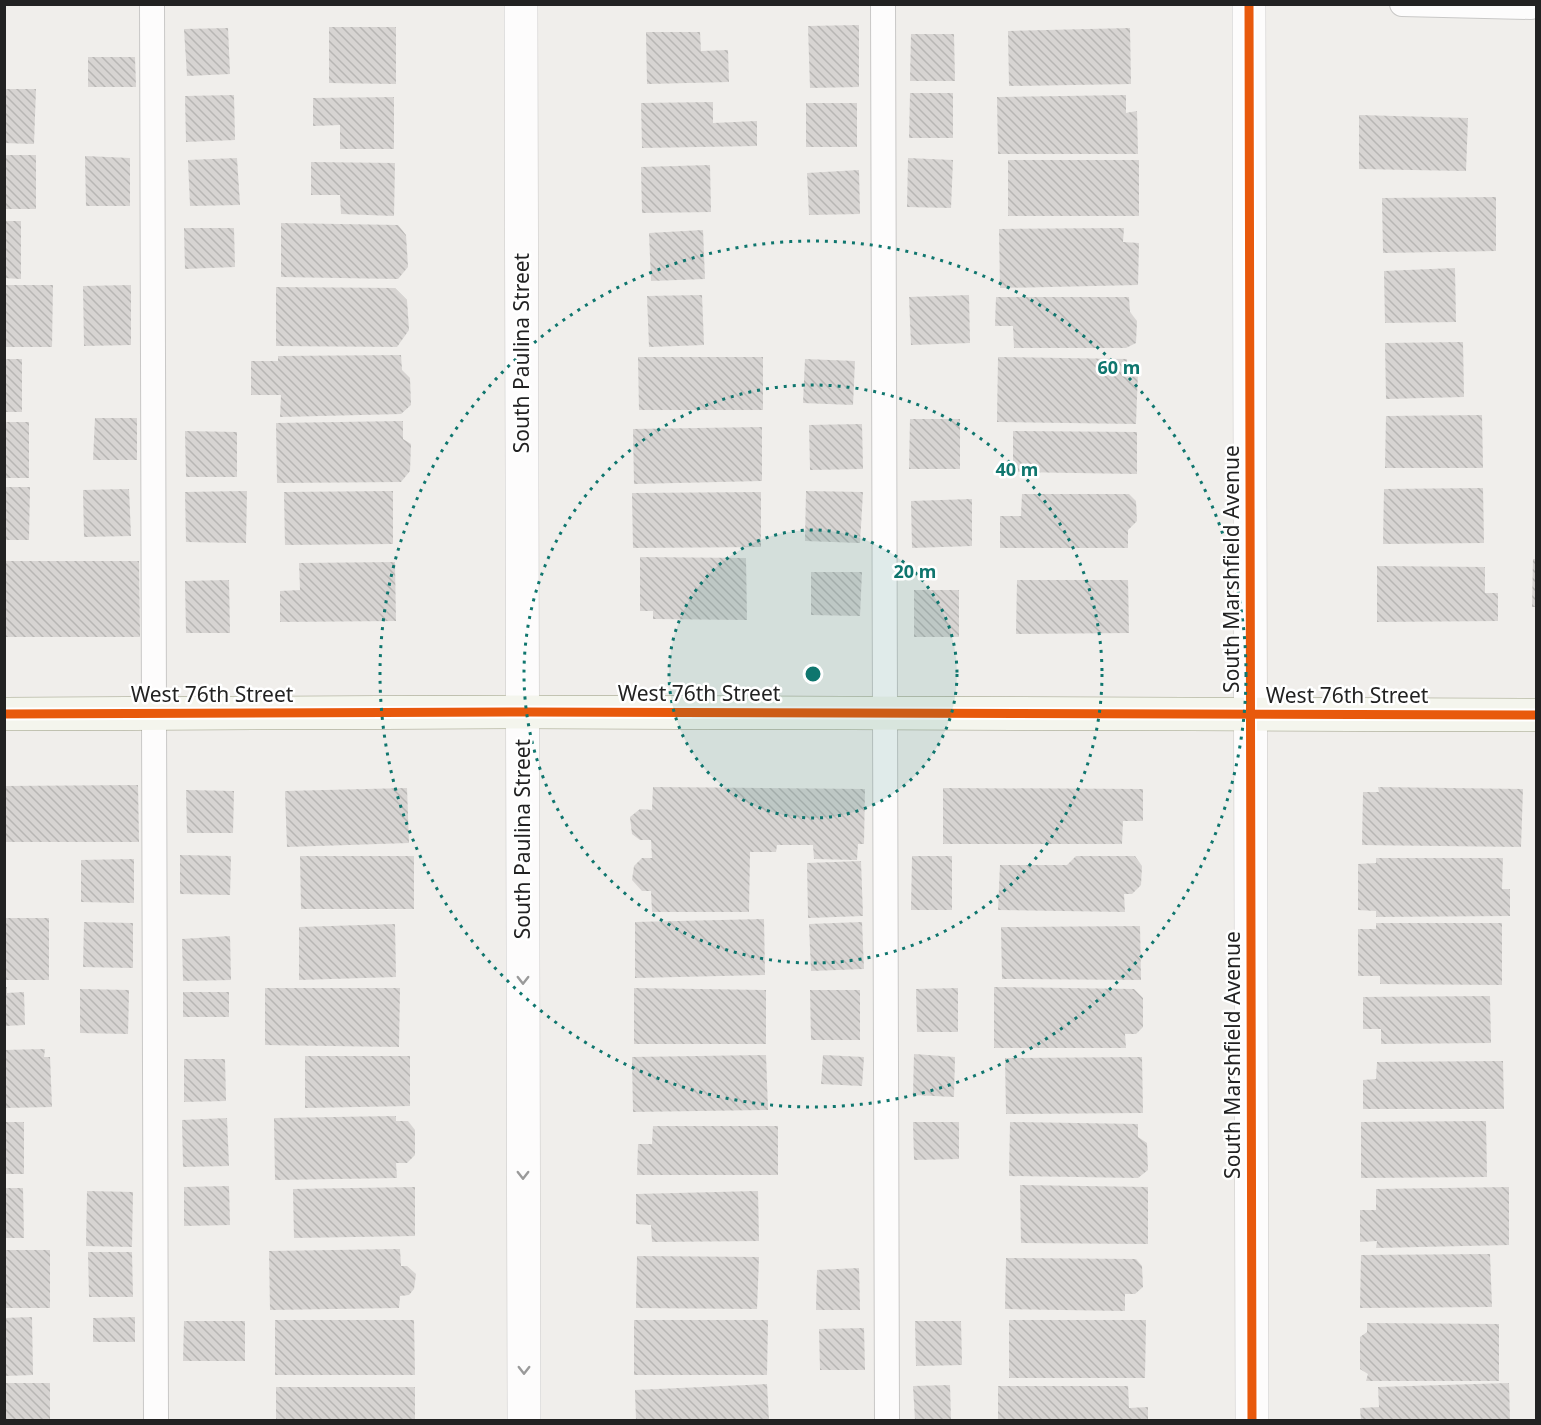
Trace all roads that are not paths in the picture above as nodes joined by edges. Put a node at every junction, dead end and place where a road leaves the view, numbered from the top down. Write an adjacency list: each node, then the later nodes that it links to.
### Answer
1 (152, 4): 11 (lane)
2 (521, 4): 7 (street, South Paulina Street)
3 (883, 4): 8 (lane)
4 (1249, 4): 9 (street, South Marshfield Avenue)
5 (1402, 4): 6 (lane)
6 (1531, 7)
7 (522, 712): 8 (street, West 76th Street); 11 (street, West 76th Street); 14 (street, South Paulina Street, one-way to 14)
8 (885, 713): 9 (street, West 76th Street); 15 (lane)
9 (1251, 713): 12 (street, West 76th Street); 16 (street, South Marshfield Avenue)
10 (4, 714): 11 (street, West 76th Street)
11 (154, 714): 13 (lane)
12 (1536, 715)
13 (156, 1420)
14 (524, 1420)
15 (887, 1420)
16 (1252, 1420)

